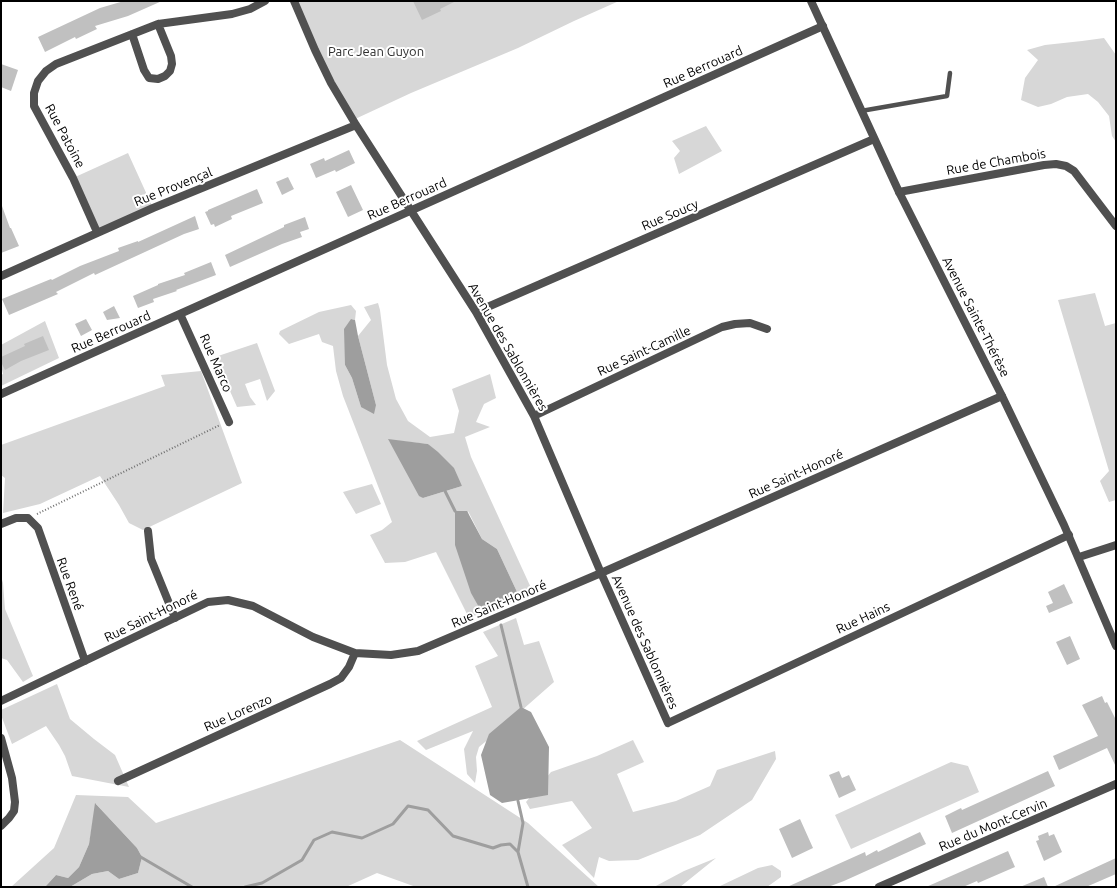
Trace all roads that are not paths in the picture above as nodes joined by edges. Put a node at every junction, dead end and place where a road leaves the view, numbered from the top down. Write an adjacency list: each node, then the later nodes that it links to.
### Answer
1 (265, 1): 4 (street, Rue Patoine)
2 (294, 1): 9 (street, Avenue des Sablonnières)
3 (810, 1): 5 (street, Avenue Sainte-Thérèse)
4 (158, 24): 6 (street, Rue Patoine); 6 (street)
5 (823, 26): 8 (street, Avenue Sainte-Thérèse); 12 (street, Rue Berrouard)
6 (132, 34): 14 (street, Rue Patoine)
7 (950, 73): 8 (lane)
8 (861, 111): 10 (street, Avenue Sainte-Thérèse)
9 (356, 125): 12 (street, Avenue des Sablonnières); 14 (street, Rue Provençal)
10 (874, 140): 11 (street, Avenue Sainte-Thérèse); 16 (street, Rue Soucy)
11 (899, 192): 13 (street, Rue de Chambois); 20 (street, Avenue Sainte-Thérèse)
12 (411, 211): 16 (street, Avenue des Sablonnières); 17 (street, Rue Berrouard)
13 (1116, 226)
14 (97, 232): 15 (street, Rue Provençal)
15 (1, 276)
16 (476, 312): 21 (street, Avenue des Sablonnières)
17 (180, 314): 19 (street, Rue Berrouard); 22 (street, Rue Marco)
18 (767, 329): 21 (street, Rue Saint-Camille)
19 (1, 394)
20 (1002, 396): 25 (street, Avenue Sainte-Thérèse); 28 (street, Rue Saint-Honoré)
21 (534, 416): 28 (street, Avenue des Sablonnières)
22 (229, 422)
23 (1, 524): 32 (street, Rue René)
24 (148, 531): 29 (street)
25 (1069, 535): 27 (street, Avenue Sainte-Thérèse); 34 (street, Rue Hains)
26 (1116, 545): 27 (street)
27 (1079, 557): 30 (street, Avenue Sainte-Thérèse)
28 (601, 573): 31 (street, Rue Saint-Honoré); 34 (street, Avenue des Sablonnières)
29 (175, 618): 31 (street, Rue Saint-Honoré); 32 (street, Rue Saint-Honoré)
30 (1116, 646)
31 (355, 653): 36 (street, Rue Lorenzo)
32 (85, 661): 33 (street, Rue Saint-Honoré)
33 (1, 701)
34 (668, 723)
35 (1, 738): 38 (street)
36 (118, 781)
37 (1116, 784): 39 (street, Rue du Mont-Cervin)
38 (1, 826)
39 (879, 887)

